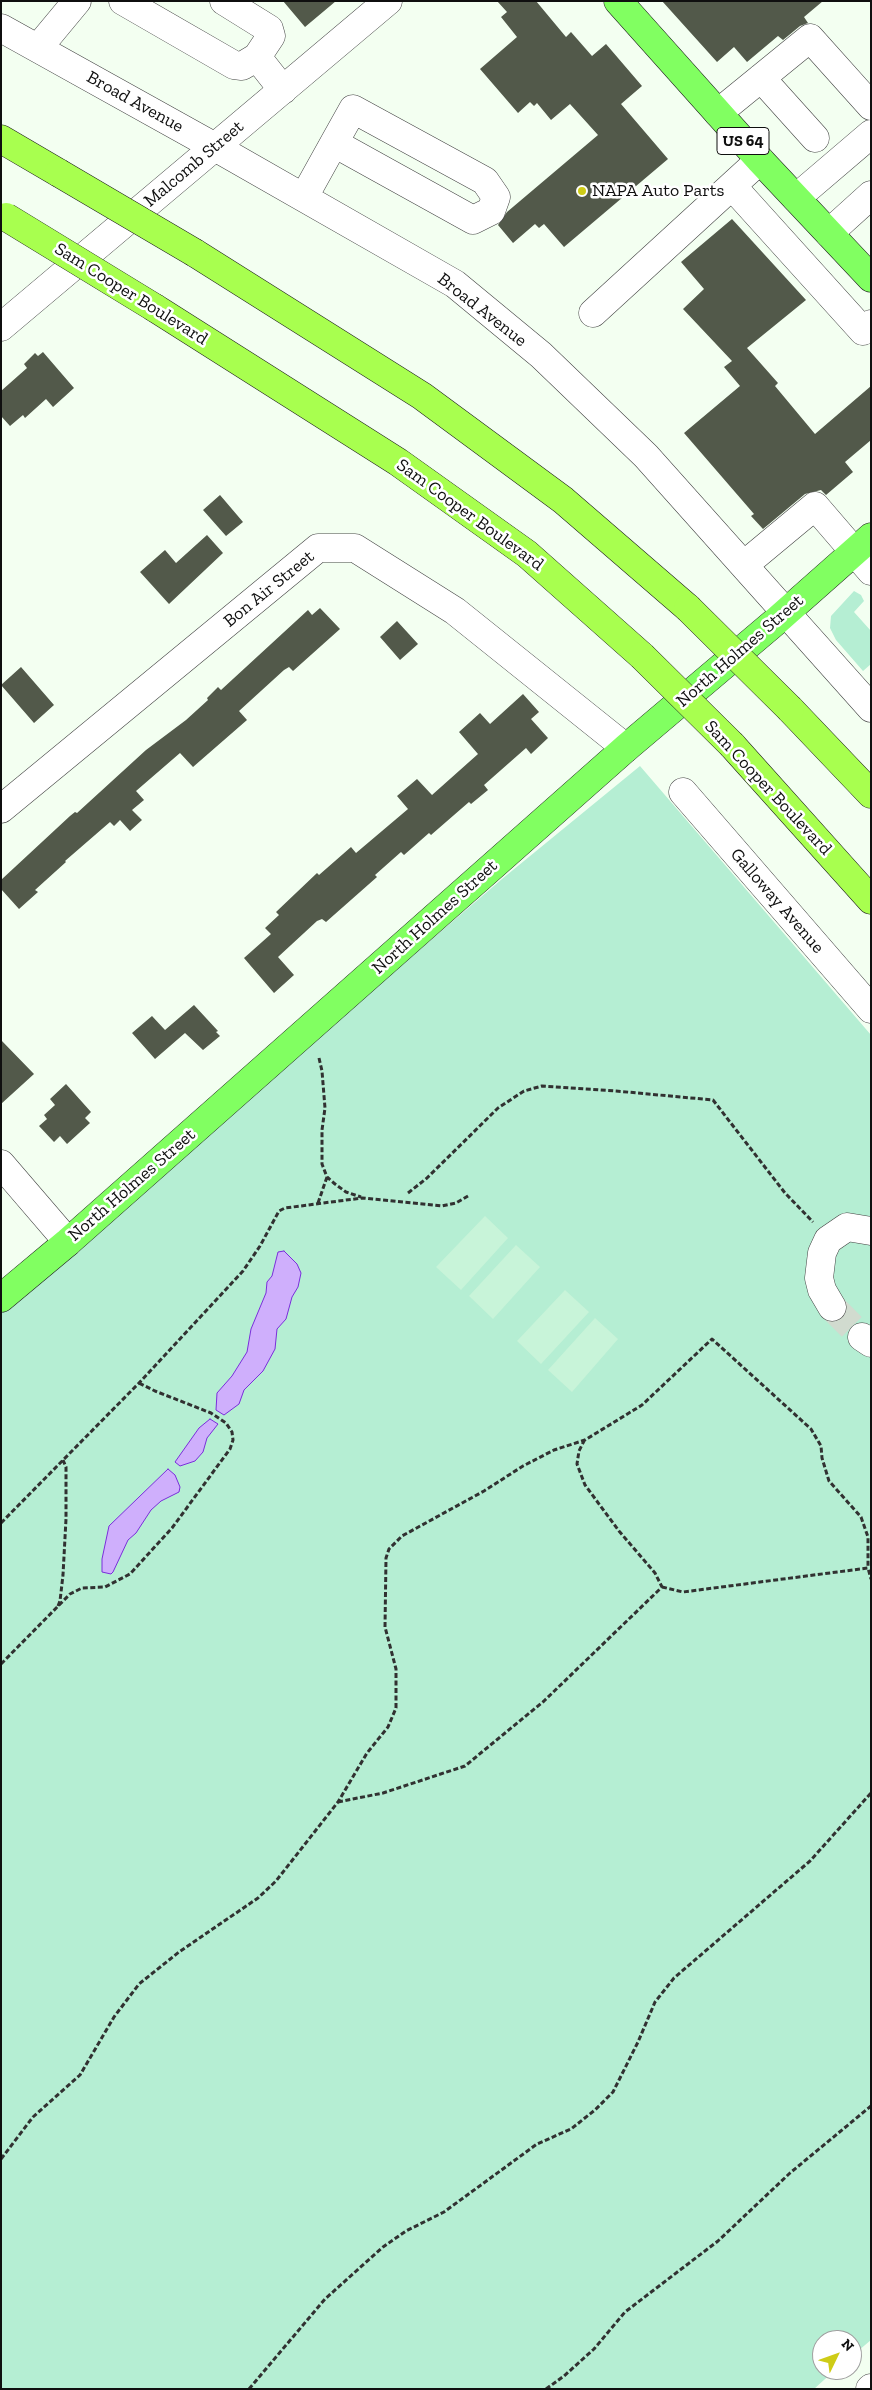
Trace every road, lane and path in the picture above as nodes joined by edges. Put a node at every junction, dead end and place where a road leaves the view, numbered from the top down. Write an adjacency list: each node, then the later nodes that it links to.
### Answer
1 (77, 1): 7 (street)
2 (224, 1): 8 (street)
3 (388, 1): 10 (street, Malcomb Street)
4 (618, 1): 12 (main road, US 64)
5 (134, 4): 8 (street)
6 (1, 28): 7 (street, Broad Avenue)
7 (38, 48): 17 (street, Broad Avenue)
8 (257, 57): 10 (street)
9 (761, 78): 11 (street); 12 (street); 14 (street)
10 (283, 90): 17 (street, Malcomb Street)
11 (871, 106)
12 (718, 113): 18 (main road, US 64)
13 (871, 134): 22 (street)
14 (815, 138)
15 (1, 139): 35 (highway, bridge)
16 (334, 143): 16 (street); 21 (street)
17 (215, 146): 21 (street, Broad Avenue); 28 (street, Malcomb Street)
18 (760, 160): 19 (street); 22 (main road, US 64)
19 (732, 186): 26 (street); 27 (street)
20 (871, 195): 24 (street)
21 (304, 198): 30 (street, Broad Avenue)
22 (796, 198): 24 (main road, US 64)
23 (4, 216): 37 (highway, Sam Cooper Boulevard, bridge)
24 (829, 233): 25 (main road, US 64)
25 (871, 278)
26 (593, 313)
27 (871, 324)
28 (2, 326)
29 (865, 553): 30 (street); 31 (main road, North Holmes Street)
30 (744, 565): 31 (street, Broad Avenue)
31 (786, 612): 32 (street, Broad Avenue); 33 (main road, North Holmes Street)
32 (868, 699)
33 (626, 748): 36 (street, Bon Air Street); 48 (main road, North Holmes Street)
34 (683, 792): 38 (street, Galloway Avenue)
35 (871, 794)
36 (1, 809)
37 (871, 900)
38 (871, 1009)
39 (319, 1058): 41 (path)
40 (1, 1164): 48 (street)
41 (327, 1177): 44 (path); 45 (path)
42 (408, 1193): 47 (path)
43 (468, 1196): 44 (path)
44 (362, 1198): 45 (path)
45 (318, 1204): 51 (path)
46 (871, 1231): 47 (street)
47 (829, 1239): 50 (street)
48 (68, 1242): 49 (main road, North Holmes Street)
49 (1, 1298)
50 (832, 1307)
51 (139, 1383): 53 (path); 58 (path)
52 (585, 1440): 55 (path); 57 (path); 61 (path)
53 (62, 1460): 54 (path); 58 (path)
54 (1, 1523)
55 (868, 1568): 56 (path); 57 (path)
56 (871, 1579)
57 (662, 1587): 61 (path)
58 (55, 1611): 59 (path)
59 (1, 1664)
60 (871, 1793): 64 (path)
61 (338, 1802): 63 (path)
62 (871, 2106): 65 (path)
63 (1, 2158)
64 (250, 2389)
65 (546, 2389)

